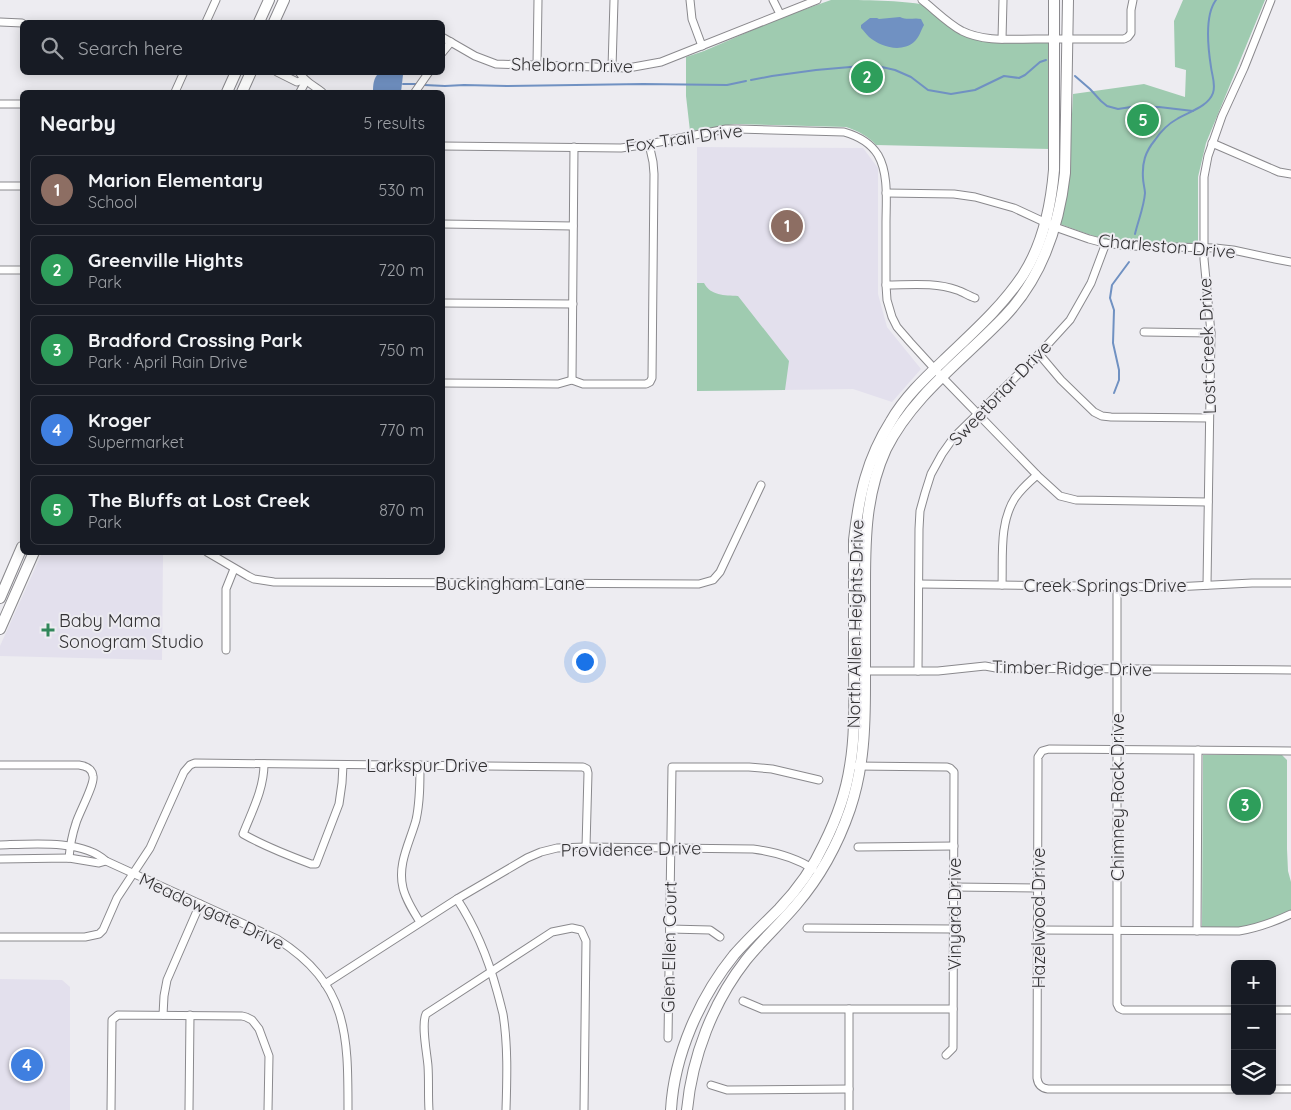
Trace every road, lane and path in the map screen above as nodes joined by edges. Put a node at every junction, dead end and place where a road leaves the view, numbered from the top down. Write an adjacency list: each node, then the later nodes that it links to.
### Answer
1 (216, 0): 16 (street)
2 (269, 0): 17 (main road)
3 (284, 0): 18 (main road)
4 (538, 0): 28 (street)
5 (614, 0): 29 (street)
6 (690, 0): 26 (street)
7 (773, 0): 15 (street)
8 (817, 0): 15 (street, Shelborn Drive)
9 (922, 0): 22 (street)
10 (1003, 0): 22 (street)
11 (1054, 0): 23 (main road, North Allen Heights Drive)
12 (1068, 0): 24 (main road, North Allen Heights Drive)
13 (1133, 0): 24 (street)
14 (1271, 0): 45 (street, Lost Creek Drive)
15 (780, 14): 26 (street, Shelborn Drive)
16 (207, 20)
17 (260, 20)
18 (275, 20)
19 (0, 22): 20 (street)
20 (20, 23)
21 (445, 39): 25 (street, Shelborn Drive)
22 (1002, 39): 23 (street)
23 (1054, 39): 24 (street); 53 (main road, North Allen Heights Drive)
24 (1067, 39): 56 (main road, North Allen Heights Drive)
25 (451, 42): 27 (street); 28 (street, Shelborn Drive)
26 (702, 46): 29 (street, Shelborn Drive)
27 (445, 49)
28 (537, 65): 29 (street, Shelborn Drive)
29 (612, 68)
30 (183, 75): 37 (street)
31 (235, 75): 38 (main road)
32 (250, 75): 39 (main road)
33 (283, 75): 36 (street)
34 (301, 75): 36 (street)
35 (427, 75): 42 (street)
36 (304, 80): 40 (street); 41 (street)
37 (176, 90)
38 (228, 90)
39 (243, 90)
40 (301, 90)
41 (319, 90)
42 (416, 90)
43 (0, 104): 44 (street)
44 (20, 104)
45 (1212, 143): 49 (street); 58 (street, Lost Creek Drive)
46 (649, 144): 48 (street, Fox Trail Drive); 52 (street, Fox Trail Drive); 70 (street)
47 (445, 146): 48 (street, Fox Trail Drive)
48 (574, 147): 55 (street)
49 (1291, 174)
50 (0, 186): 51 (street)
51 (20, 186)
52 (886, 193): 53 (street, Charleston Drive); 62 (street)
53 (1045, 222): 56 (street, Charleston Drive); 69 (main road, North Allen Heights Drive)
54 (445, 224): 55 (street)
55 (573, 226): 65 (street)
56 (1055, 227): 57 (street, Charleston Drive); 69 (main road, North Allen Heights Drive)
57 (1106, 244): 58 (street, Charleston Drive); 68 (street, Sweetbriar Drive)
58 (1204, 248): 59 (street, Charleston Drive); 67 (street, Lost Creek Drive)
59 (1291, 262)
60 (0, 270): 61 (street)
61 (20, 270)
62 (886, 285): 63 (street); 69 (street)
63 (975, 298)
64 (445, 303): 65 (street)
65 (573, 304): 70 (street)
66 (1144, 332): 67 (street)
67 (1210, 333): 73 (street, Lost Creek Drive)
68 (1039, 354): 72 (street, Sweetbriar Drive); 73 (street)
69 (938, 373): 72 (street); 91 (main road, North Allen Heights Drive); 92 (main road, North Allen Heights Drive)
70 (572, 380): 71 (street)
71 (445, 383)
72 (978, 414): 74 (street); 82 (street, Sweetbriar Drive)
73 (1209, 418): 76 (street, Lost Creek Drive)
74 (1037, 475): 76 (street); 83 (street)
75 (761, 485): 80 (street, Buckingham Lane)
76 (1208, 502): 84 (street, Lost Creek Drive)
77 (20, 553): 86 (main road)
78 (33, 555): 87 (main road)
79 (212, 555): 80 (street, Buckingham Lane)
80 (234, 569): 88 (street)
81 (1291, 583): 84 (street, Creek Springs Drive)
82 (919, 584): 83 (street, Creek Springs Drive); 93 (street, Sweetbriar Drive)
83 (1002, 585): 85 (street, Creek Springs Drive)
84 (1207, 585): 85 (street, Creek Springs Drive)
85 (1117, 586): 89 (street, Chimney Rock Drive)
86 (0, 598)
87 (0, 628)
88 (226, 650)
89 (1117, 668): 90 (street, Timber Ridge Drive); 93 (street, Timber Ridge Drive); 94 (street, Chimney Rock Drive)
90 (1291, 670)
91 (854, 671): 92 (street, Timber Ridge Drive); 101 (main road, North Allen Heights Drive)
92 (865, 671): 93 (street, Timber Ridge Drive); 101 (main road, North Allen Heights Drive)
93 (918, 671)
94 (1117, 749): 95 (street); 115 (street, Hazelwood Drive); 124 (street, Chimney Rock Drive)
95 (1198, 750): 96 (street); 125 (street)
96 (1291, 751)
97 (264, 764): 99 (street, Larkspur Drive); 99 (street); 113 (street, Larkspur Drive)
98 (0, 765): 104 (street)
99 (343, 765): 100 (street, Larkspur Drive)
100 (420, 766): 106 (street, Larkspur Drive); 119 (street)
101 (856, 766): 105 (street, Vinyard Drive); 112 (main road, North Allen Heights Drive)
102 (819, 780): 108 (street, Glen Ellen Court)
103 (0, 845): 104 (street, Meadowgate Drive)
104 (70, 846): 109 (street); 111 (street, Meadowgate Drive)
105 (954, 846): 107 (street); 114 (street, Vinyard Drive)
106 (586, 847): 108 (street, Providence Drive); 116 (street, Providence Drive)
107 (858, 847)
108 (671, 848): 112 (street, Providence Drive); 121 (street, Glen Ellen Court)
109 (69, 858): 110 (street, Meadowgate Drive); 111 (street, Meadowgate Drive)
110 (0, 859)
111 (106, 861): 113 (street, Meadowgate Drive)
112 (815, 870): 152 (main road, North Allen Heights Drive); 153 (main road, North Allen Heights Drive)
113 (134, 873): 117 (street, Meadowgate Drive); 127 (street)
114 (954, 887): 115 (street); 122 (street, Vinyard Drive)
115 (1038, 888): 123 (street, Hazelwood Drive)
116 (457, 899): 119 (street, Providence Drive); 128 (street)
117 (200, 904): 129 (street, Meadowgate Drive); 136 (street)
118 (1291, 914): 125 (street)
119 (420, 922): 129 (street, Providence Drive)
120 (807, 928): 122 (street)
121 (670, 929): 126 (street); 138 (street, Glen Ellen Court)
122 (953, 929): 132 (street, Vinyard Drive)
123 (1038, 930): 124 (street); 142 (street, Hazelwood Drive)
124 (1117, 931): 125 (street); 133 (street, Chimney Rock Drive)
125 (1197, 931)
126 (720, 936)
127 (0, 937)
128 (492, 972): 149 (street); 150 (street); 151 (street)
129 (325, 984): 148 (street, Meadowgate Drive)
130 (743, 1001): 131 (street)
131 (849, 1009): 132 (street); 141 (street)
132 (953, 1009): 139 (street, Vinyard Drive)
133 (1231, 1010)
134 (1276, 1010): 135 (street)
135 (1291, 1010)
136 (163, 1015): 137 (street); 145 (street)
137 (190, 1015): 146 (street); 147 (street)
138 (668, 1038)
139 (946, 1055)
140 (711, 1085): 141 (street)
141 (849, 1089): 154 (street)
142 (1231, 1089)
143 (1276, 1089): 144 (street)
144 (1291, 1089)
145 (111, 1110)
146 (189, 1110)
147 (268, 1110)
148 (348, 1110)
149 (429, 1110)
150 (506, 1110)
151 (584, 1110)
152 (671, 1110)
153 (687, 1110)
154 (849, 1110)

